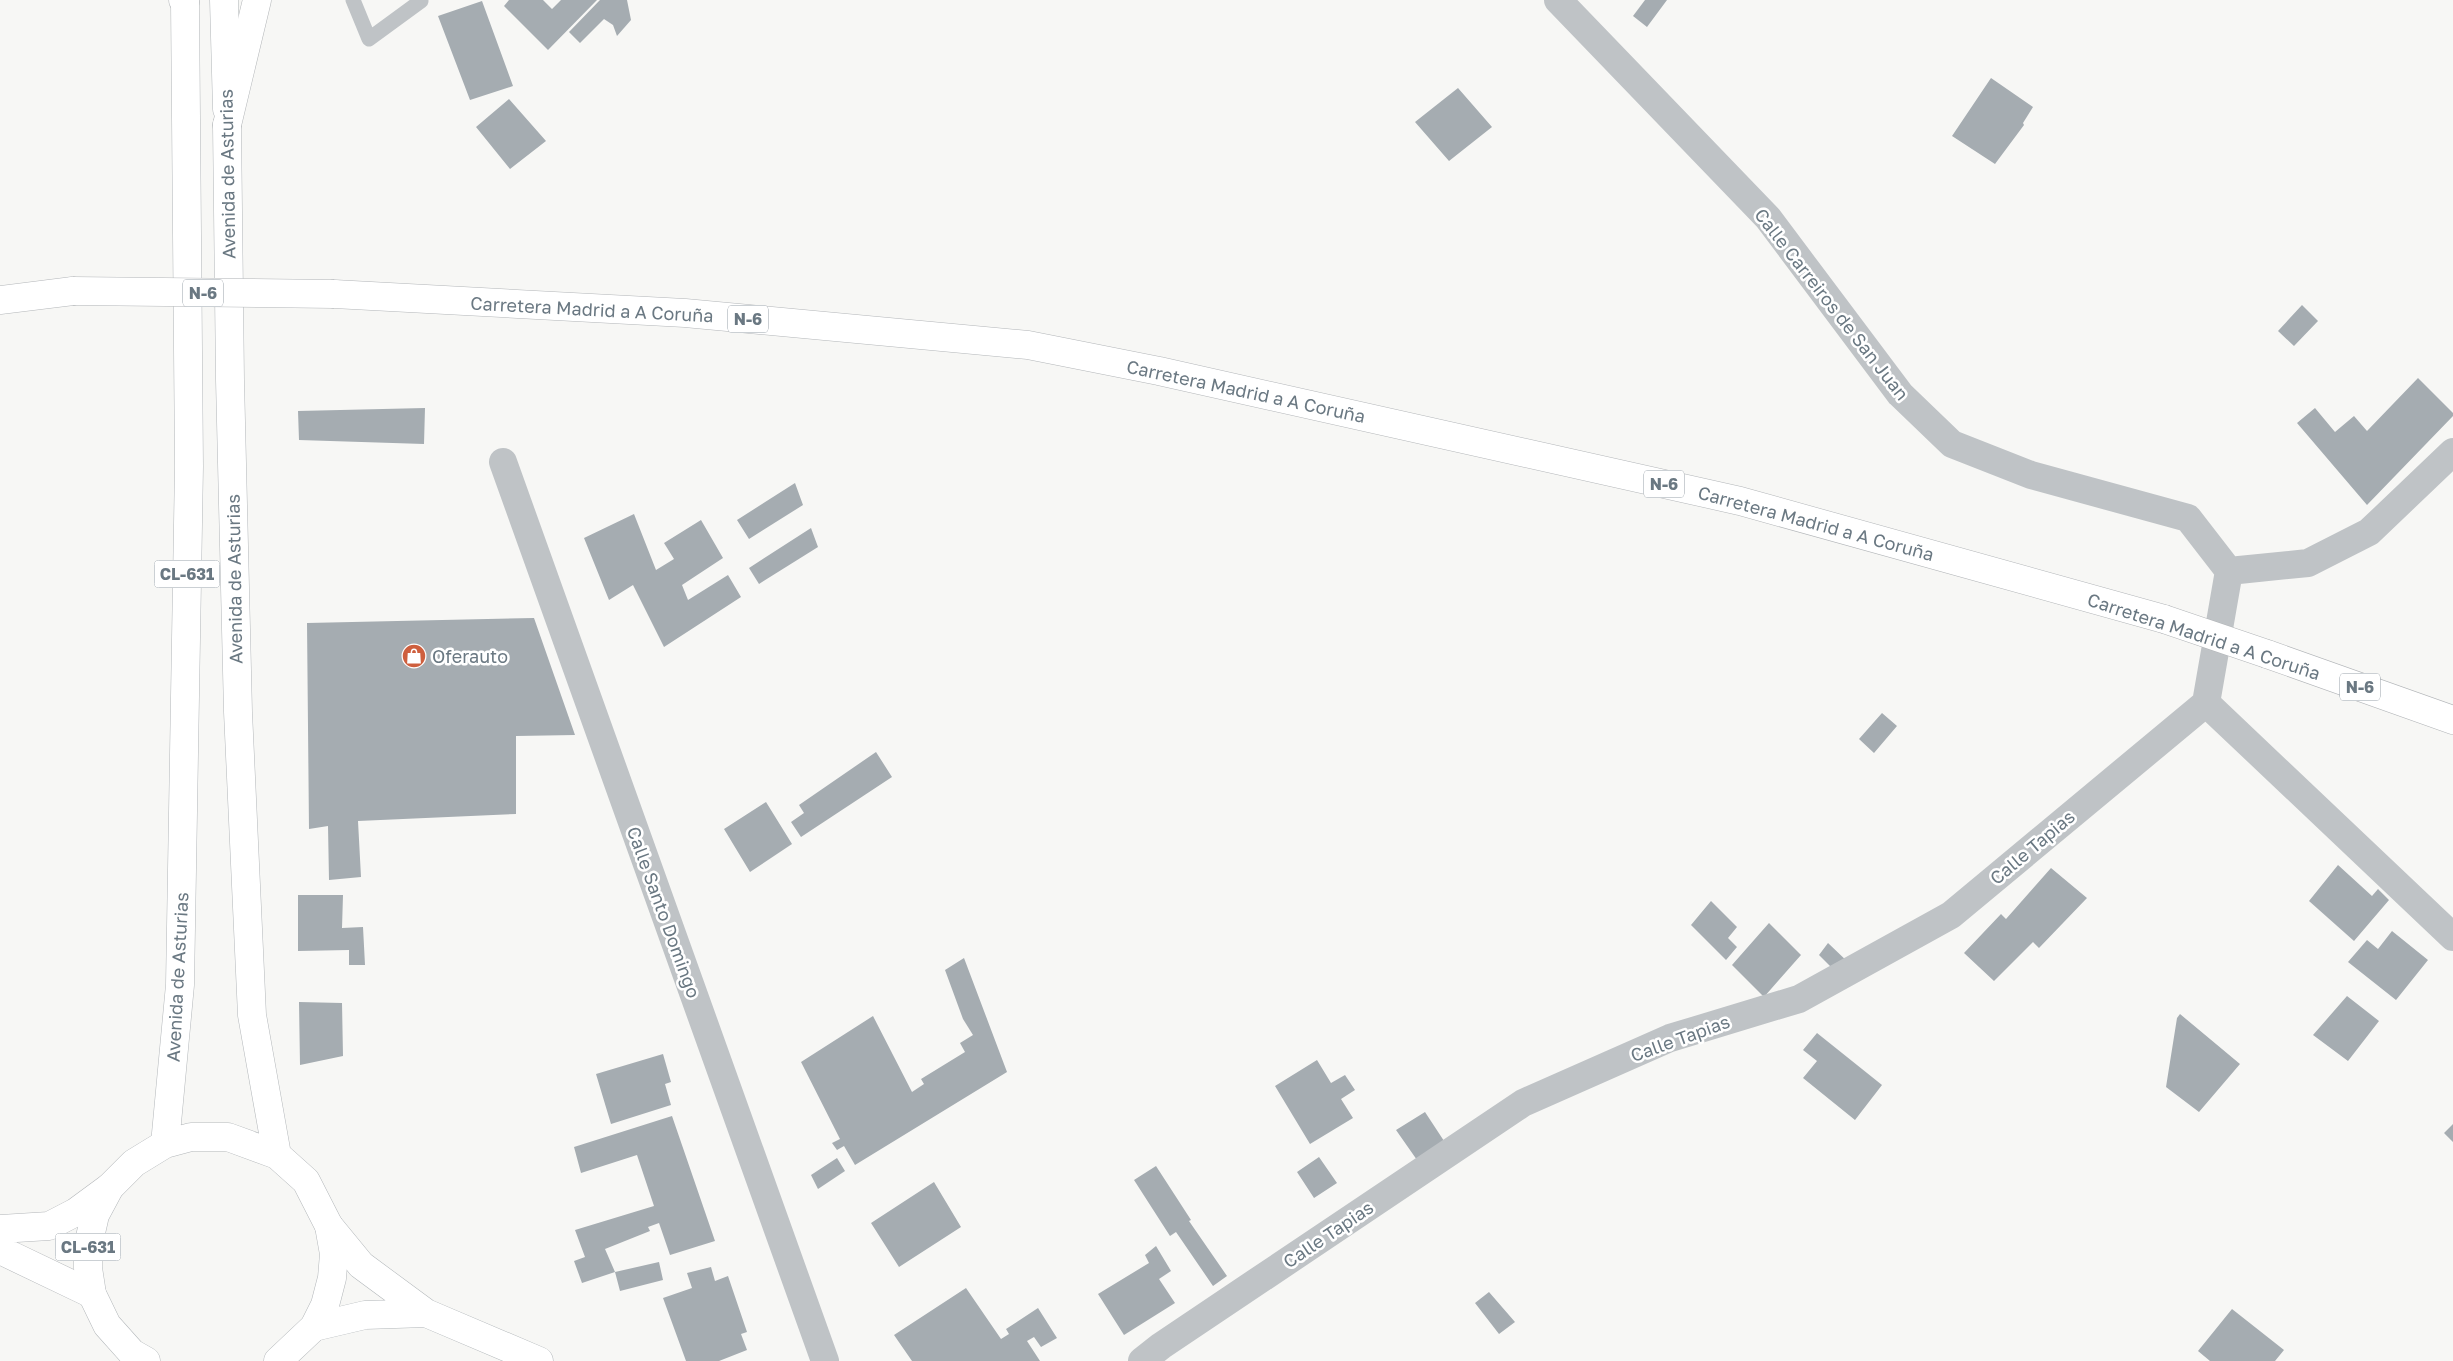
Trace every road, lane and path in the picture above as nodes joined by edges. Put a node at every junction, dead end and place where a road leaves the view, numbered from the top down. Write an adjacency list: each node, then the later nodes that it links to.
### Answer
1 (224, 0): 7 (main road, Avenida de Asturias)
2 (257, 0): 7 (main road)
3 (353, 0): 6 (lane)
4 (1558, 0): 14 (street, Calle Carreiros de San Juan)
5 (184, 1): 18 (main road, Avenida de Asturias / CL-631)
6 (421, 1)
7 (227, 125): 19 (main road, Avenida de Asturias / CL-631)
8 (0, 283): 9 (main road)
9 (73, 291): 10 (main road, Carretera Madrid a A Coruña / N-6); 11 (main road); 16 (main road, Carretera Madrid a A Coruña / N-6, bridge)
10 (0, 292)
11 (0, 300)
12 (2453, 452): 14 (street)
13 (503, 462): 30 (street, Calle Santo Domingo)
14 (2229, 571): 15 (street)
15 (2206, 703): 17 (street); 31 (street, Calle Tapias)
16 (2453, 720)
17 (2453, 937)
18 (165, 1144): 19 (main road, CL-631); 20 (main road, CL-631)
19 (277, 1155): 21 (main road, CL-631)
20 (110, 1187): 22 (main road); 24 (main road, CL-631)
21 (330, 1226): 25 (main road); 26 (main road, CL-631)
22 (0, 1229)
23 (0, 1250): 24 (main road)
24 (92, 1294): 27 (main road, CL-631)
25 (426, 1313): 26 (main road); 29 (main road)
26 (314, 1327): 28 (main road, CL-631)
27 (137, 1358)
28 (278, 1361)
29 (539, 1361)
30 (825, 1361)
31 (1142, 1361)

